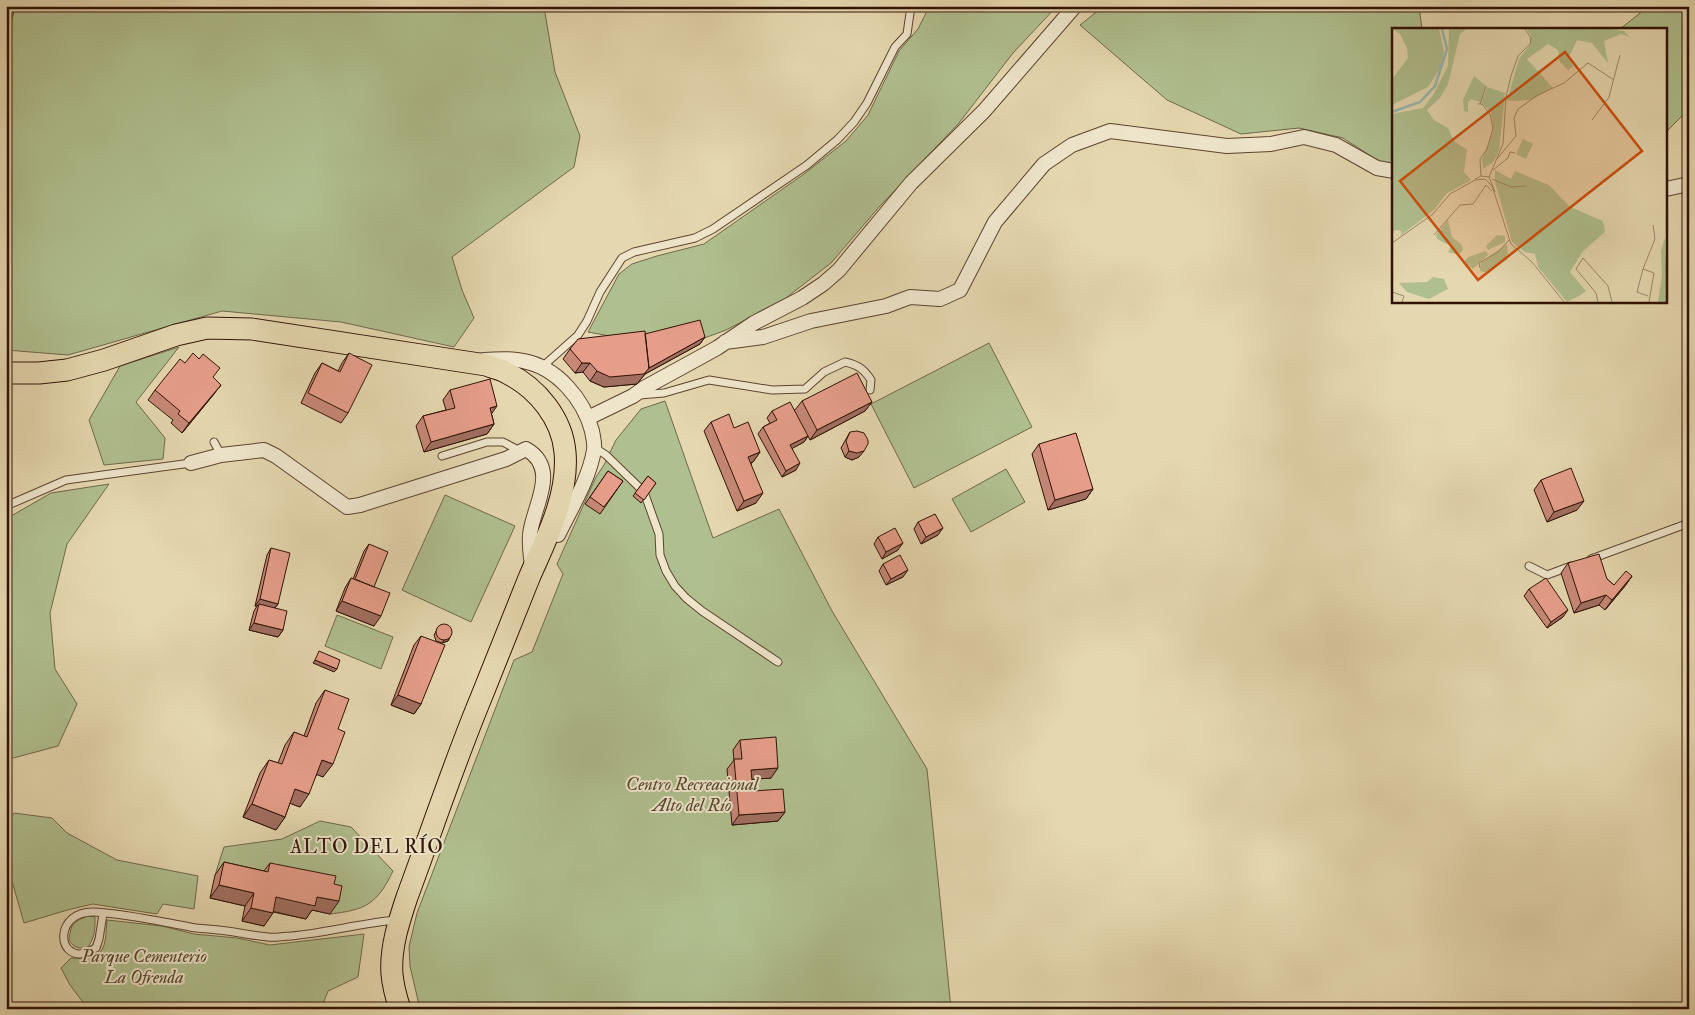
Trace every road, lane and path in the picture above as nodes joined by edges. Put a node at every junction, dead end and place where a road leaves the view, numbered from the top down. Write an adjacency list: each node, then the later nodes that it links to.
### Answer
1 (911, 6): 8 (lane)
2 (1075, 6): 6 (street)
3 (1392, 171): 6 (street)
4 (1689, 184): 5 (street)
5 (1668, 189)
6 (725, 342): 11 (street)
7 (457, 360): 8 (street); 9 (main road); 24 (main road)
8 (541, 368): 12 (street)
9 (6, 373)
10 (870, 390): 11 (lane)
11 (633, 396): 12 (street)
12 (588, 418): 14 (street)
13 (214, 442): 16 (lane)
14 (595, 448): 25 (lane); 26 (street)
15 (520, 451): 16 (street); 17 (lane); 24 (street)
16 (221, 455): 18 (street)
17 (442, 456)
18 (192, 463): 19 (lane)
19 (6, 506)
20 (1689, 522): 21 (lane)
21 (1586, 560)
22 (1578, 564): 23 (lane)
23 (1529, 566)
24 (532, 570): 26 (main road)
25 (778, 662)
26 (488, 680): 28 (main road)
27 (103, 914): 27 (lane); 28 (lane)
28 (400, 920): 29 (main road)
29 (400, 1009)

